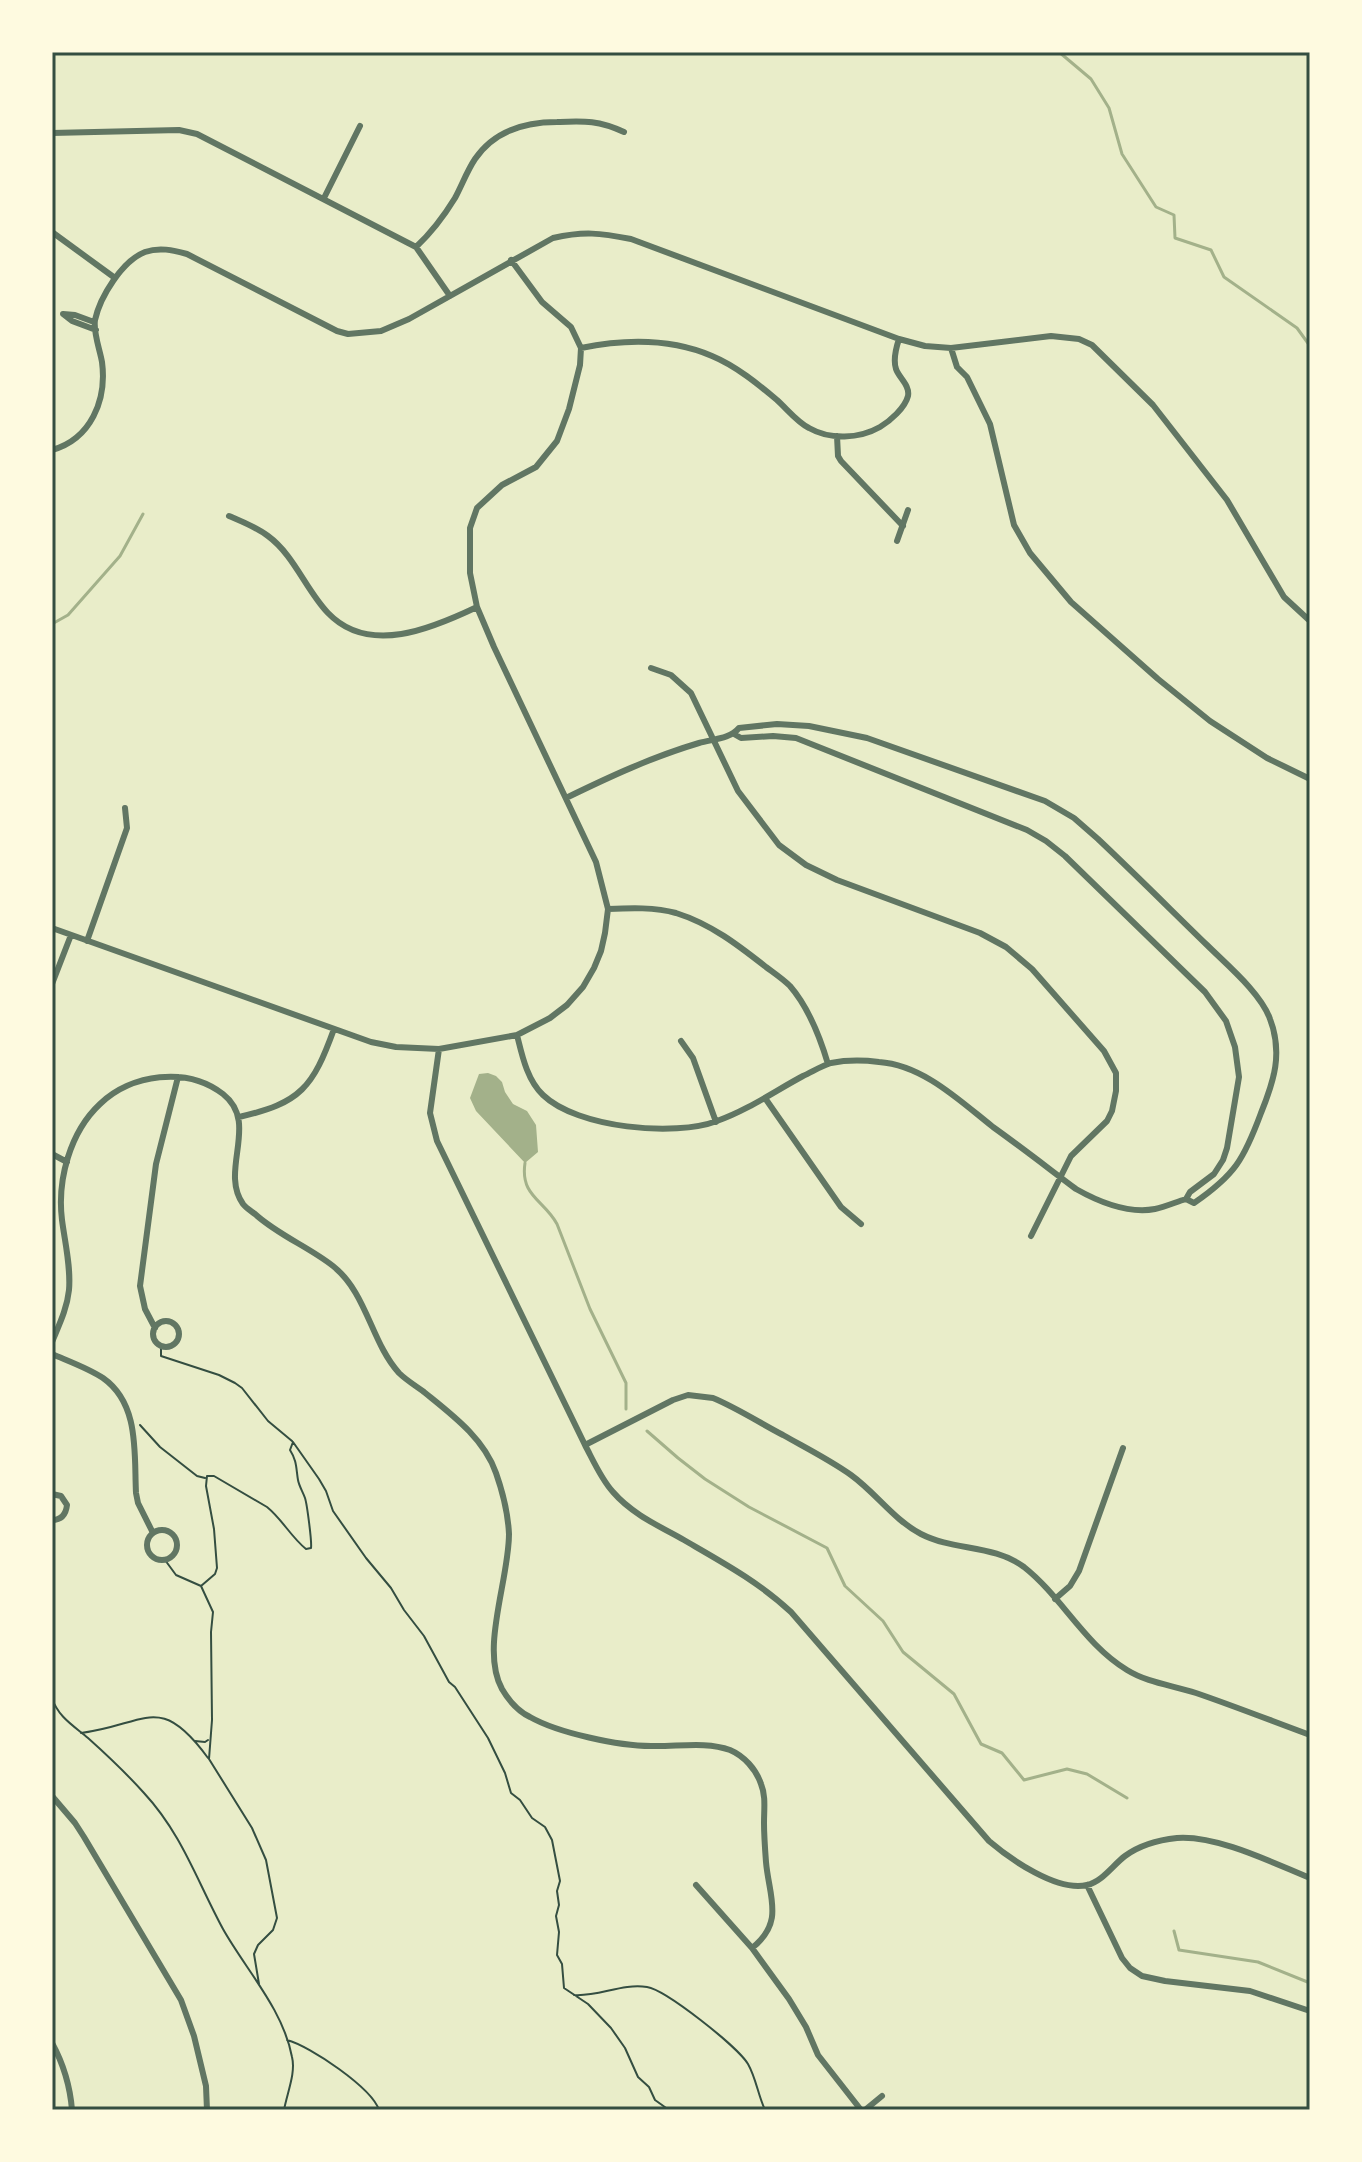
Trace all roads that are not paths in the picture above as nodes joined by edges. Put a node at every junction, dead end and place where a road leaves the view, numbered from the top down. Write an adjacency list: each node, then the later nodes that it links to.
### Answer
1 (360, 126): 4 (street)
2 (624, 132): 6 (street)
3 (52, 133): 4 (street)
4 (324, 198): 6 (street)
5 (52, 232): 8 (street)
6 (416, 247): 9 (street)
7 (511, 260): 9 (street); 12 (street); 13 (street)
8 (115, 278): 9 (street); 11 (street)
9 (450, 296)
10 (60, 313): 11 (street)
11 (95, 326): 16 (street)
12 (899, 339): 14 (street); 15 (street)
13 (581, 348): 15 (street); 21 (street)
14 (951, 348): 22 (street); 26 (street)
15 (837, 436): 19 (street)
16 (52, 450)
17 (908, 510): 19 (street)
18 (229, 516): 21 (street)
19 (903, 526): 20 (street)
20 (897, 541)
21 (477, 607): 27 (street)
22 (1310, 621)
23 (651, 668): 25 (street)
24 (734, 734): 25 (street); 46 (street); 46 (street)
25 (713, 740): 27 (street); 45 (street)
26 (1310, 779)
27 (566, 798): 29 (street)
28 (125, 808): 32 (street)
29 (608, 909): 35 (street); 38 (street)
30 (52, 928): 31 (street)
31 (71, 935): 32 (street); 33 (street)
32 (87, 941): 34 (street)
33 (52, 984)
34 (334, 1029): 37 (street); 41 (street)
35 (517, 1035): 37 (street); 42 (street)
36 (681, 1041): 42 (street)
37 (439, 1049): 52 (street)
38 (828, 1064): 40 (street); 45 (street)
39 (178, 1077): 41 (street); 44 (street); 49 (street)
40 (765, 1098): 42 (street); 47 (street)
41 (239, 1117): 63 (street)
42 (716, 1122)
43 (52, 1154): 44 (street)
44 (67, 1162): 50 (street)
45 (1061, 1178): 46 (street); 48 (street)
46 (1186, 1199)
47 (861, 1224)
48 (1031, 1236)
49 (155, 1328): 49 (street)
50 (52, 1342)
51 (52, 1354): 56 (street)
52 (585, 1445): 57 (street); 62 (street)
53 (1123, 1448): 57 (street)
54 (52, 1494): 55 (street)
55 (52, 1520)
56 (153, 1533): 56 (street)
57 (1055, 1599): 58 (street)
58 (1310, 1735)
59 (52, 1796): 68 (street)
60 (1310, 1878): 62 (street)
61 (696, 1885): 63 (street)
62 (1087, 1885): 64 (street)
63 (752, 1948): 69 (street)
64 (1310, 2011)
65 (52, 2043): 67 (street)
66 (882, 2096): 69 (street)
67 (72, 2110)
68 (207, 2110)
69 (863, 2110)

